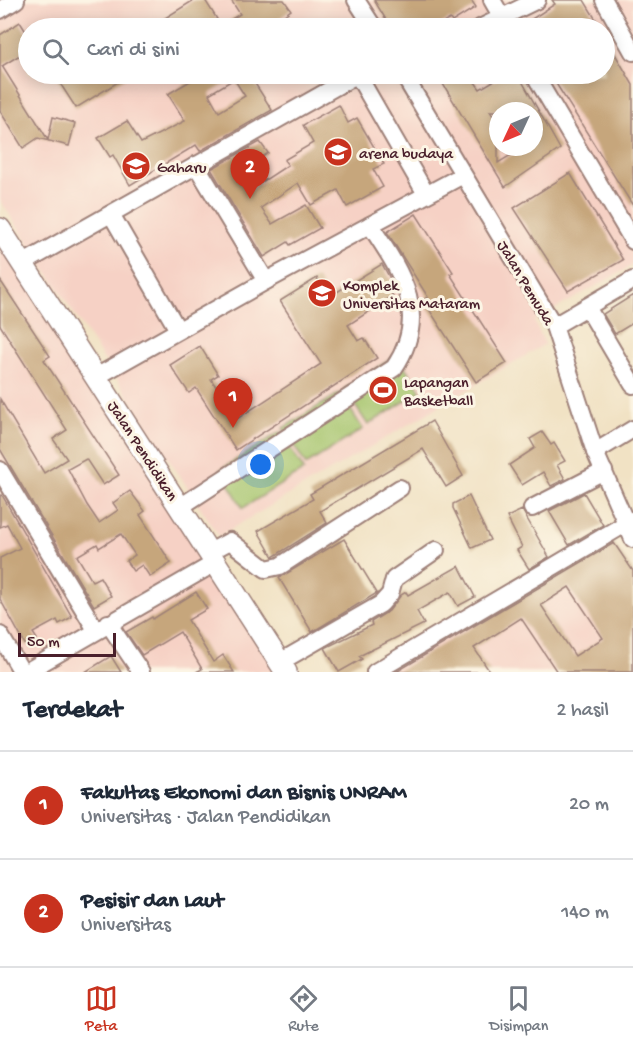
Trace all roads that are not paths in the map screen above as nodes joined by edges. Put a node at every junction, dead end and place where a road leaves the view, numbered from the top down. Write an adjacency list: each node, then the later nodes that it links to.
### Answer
1 (16, 0): 6 (street)
2 (356, 0): 7 (street)
3 (492, 0): 8 (street)
4 (537, 0): 9 (street)
5 (604, 0): 10 (street)
6 (0, 10)
7 (368, 18)
8 (502, 18)
9 (512, 18)
10 (614, 18)
11 (615, 20): 12 (street)
12 (633, 52)
13 (340, 84): 17 (street)
14 (364, 84): 19 (street)
15 (409, 84): 18 (street, Jalan Pemuda)
16 (540, 84): 23 (street)
17 (196, 165): 20 (street); 26 (street)
18 (463, 175): 19 (street); 28 (street, Jalan Pemuda)
19 (426, 194): 21 (street)
20 (111, 214): 24 (street); 29 (street)
21 (370, 225): 26 (street); 37 (street)
22 (0, 229): 24 (main road, Jalan Pendidikan)
23 (633, 241)
24 (22, 264): 30 (main road, Jalan Pendidikan)
25 (633, 280): 27 (street)
26 (266, 281): 29 (street)
27 (587, 307): 28 (street); 31 (street)
28 (554, 326): 33 (street, Jalan Pemuda)
29 (178, 330): 30 (street)
30 (96, 377): 37 (main road, Jalan Pendidikan)
31 (633, 386)
32 (633, 429): 33 (street)
33 (595, 452): 35 (street, Jalan Pemuda)
34 (0, 470): 42 (street)
35 (604, 471): 38 (street); 39 (street, Jalan Pemuda)
36 (400, 488): 41 (street)
37 (180, 507): 41 (main road, Jalan Pendidikan)
38 (532, 508)
39 (630, 528): 47 (street)
40 (436, 550): 44 (street)
41 (211, 558): 42 (street); 44 (main road, Jalan Pendidikan)
42 (102, 627): 45 (street); 46 (street)
43 (0, 635): 45 (street)
44 (283, 667)
45 (24, 672)
46 (141, 672)
47 (375, 672)

